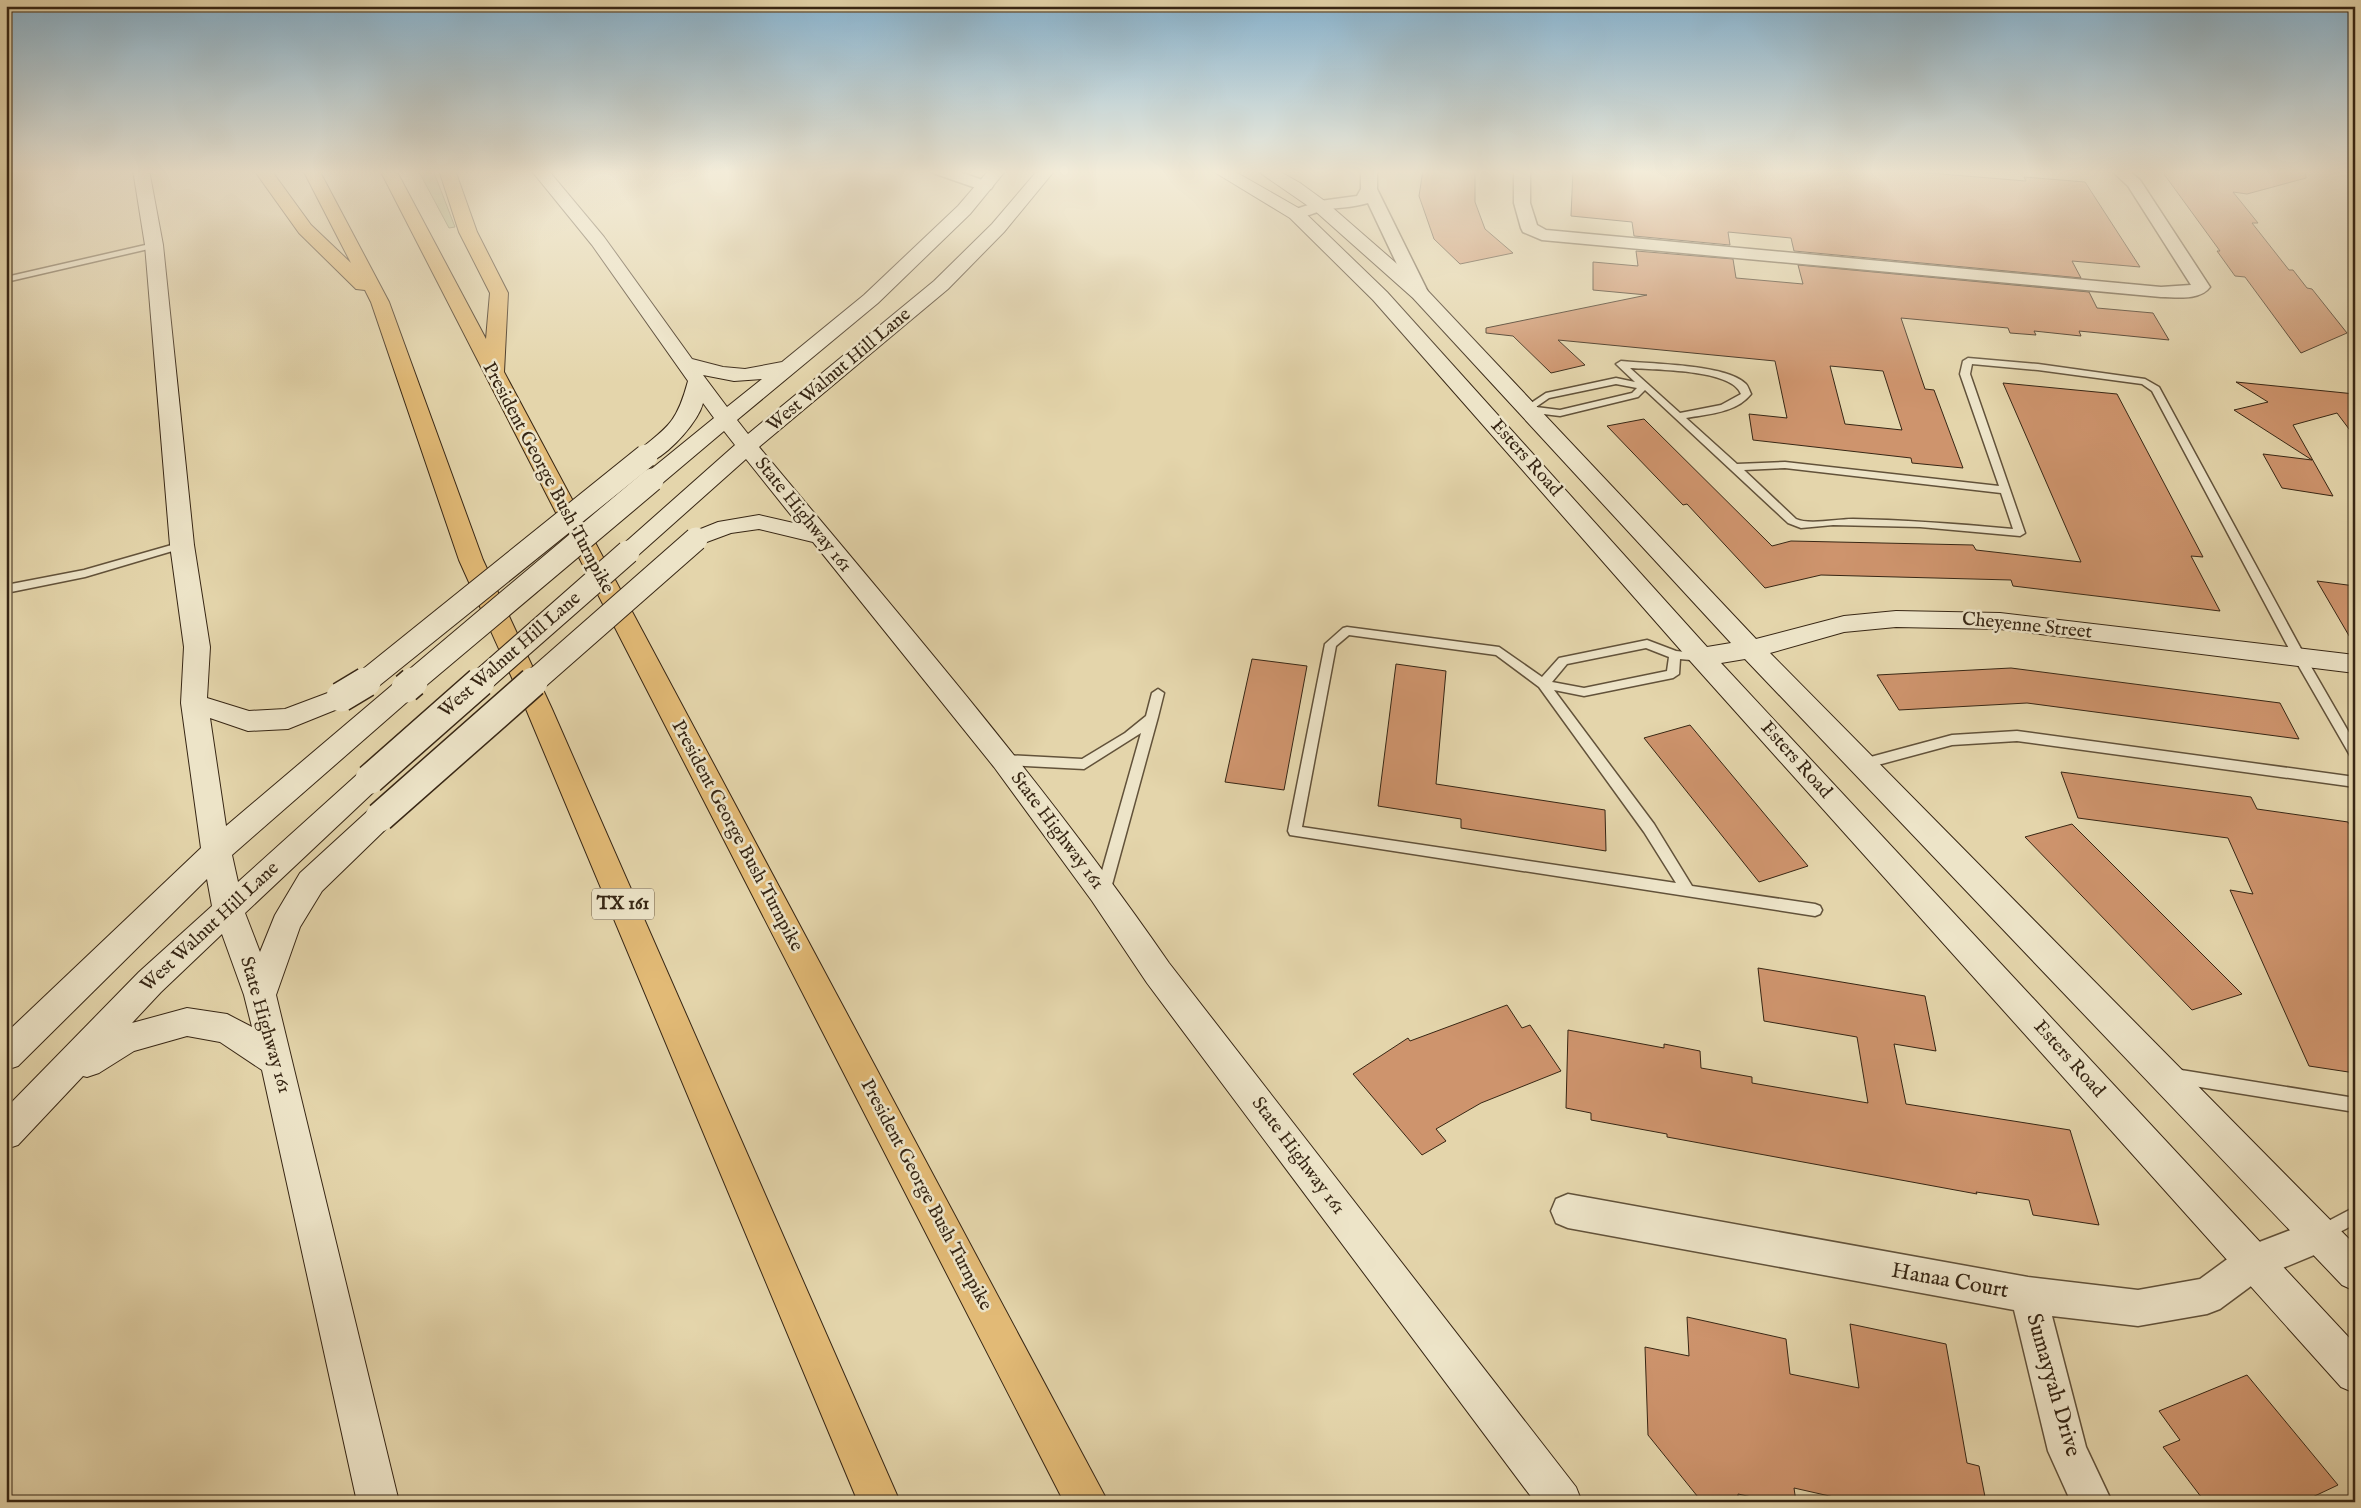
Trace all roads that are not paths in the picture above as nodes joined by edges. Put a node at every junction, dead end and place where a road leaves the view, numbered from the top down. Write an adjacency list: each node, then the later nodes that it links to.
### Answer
1 (153, 240): 15 (main road)
2 (317, 240): 19 (highway)
3 (348, 240): 19 (highway)
4 (425, 240): 22 (highway, President George Bush Turnpike)
5 (472, 240): 22 (highway)
6 (597, 240): 20 (main road, State Highway 161)
7 (932, 240): 21 (main road, West Walnut Hill Lane)
8 (953, 240): 16 (main road)
9 (981, 240): 16 (main road, West Walnut Hill Lane)
10 (1323, 240): 28 (main road, Esters Road)
11 (1359, 240): 18 (main road, Esters Road)
12 (1394, 240): 18 (street)
13 (1598, 240): 14 (street)
14 (2171, 240)
15 (154, 246): 17 (lane); 33 (main road, State Highway 161)
16 (933, 274): 29 (main road, West Walnut Hill Lane)
17 (6, 280)
18 (1420, 294): 25 (main road, Esters Road)
19 (380, 302): 67 (highway, TX 161)
20 (685, 363): 21 (main road); 23 (main road, State Highway 161)
21 (791, 366): 27 (main road, West Walnut Hill Lane)
22 (494, 373): 68 (highway, President George Bush Turnpike)
23 (698, 381): 27 (main road, State Highway 161); 41 (main road, bridge)
24 (1644, 386): 25 (lane); 25 (lane); 26 (lane); 26 (lane)
25 (1527, 409): 28 (main road); 35 (main road, Esters Road)
26 (1678, 416): 30 (lane)
27 (724, 418): 29 (main road, State Highway 161); 47 (main road, West Walnut Hill Lane, bridge)
28 (1489, 418): 36 (main road, Esters Road)
29 (747, 446): 32 (main road, State Highway 161); 50 (main road, West Walnut Hill Lane, bridge)
30 (1735, 467): 31 (lane); 31 (lane)
31 (2005, 490): 37 (lane)
32 (819, 536): 44 (main road, State Highway 161); 52 (main road, bridge)
33 (182, 545): 34 (lane); 41 (main road, State Highway 161)
34 (6, 589)
35 (1751, 649): 36 (main road, Cheyenne Street); 37 (main road, Cheyenne Street); 45 (main road, Esters Road)
36 (1688, 656): 39 (lane); 39 (lane); 62 (main road, Esters Road)
37 (2300, 658): 38 (main road, Cheyenne Street); 43 (lane)
38 (2355, 664)
39 (1543, 684): 48 (lane); 48 (lane)
40 (1158, 693): 42 (lane)
41 (194, 703): 47 (main road, State Highway 161)
42 (1152, 717): 44 (lane); 49 (lane)
43 (2355, 754)
44 (1004, 760): 49 (main road, State Highway 161)
45 (1863, 764): 46 (lane); 55 (main road, Esters Road)
46 (2355, 782)
47 (216, 852): 50 (main road, State Highway 161); 53 (main road, West Walnut Hill Lane)
48 (1687, 890): 51 (lane)
49 (1103, 892): 69 (main road, State Highway 161)
50 (228, 908): 52 (main road, State Highway 161); 56 (main road, West Walnut Hill Lane)
51 (1814, 910)
52 (260, 995): 54 (main road, State Highway 161)
53 (6, 1054)
54 (277, 1061): 56 (main road); 66 (main road, State Highway 161)
55 (2163, 1074): 57 (lane); 61 (main road, Esters Road)
56 (60, 1078): 58 (main road, West Walnut Hill Lane)
57 (2355, 1105)
58 (6, 1133)
59 (1568, 1211): 64 (street, Hanaa Court)
60 (2355, 1214): 61 (lane)
61 (2319, 1236): 62 (street, Hanaa Court); 63 (main road, Esters Road)
62 (2254, 1262): 64 (street, Hanaa Court); 65 (main road, Esters Road)
63 (2355, 1272)
64 (2028, 1295): 70 (street, Sumayyah Drive)
65 (2355, 1373)
66 (378, 1502)
67 (879, 1502)
68 (1087, 1502)
69 (1561, 1502)
70 (2092, 1502)

